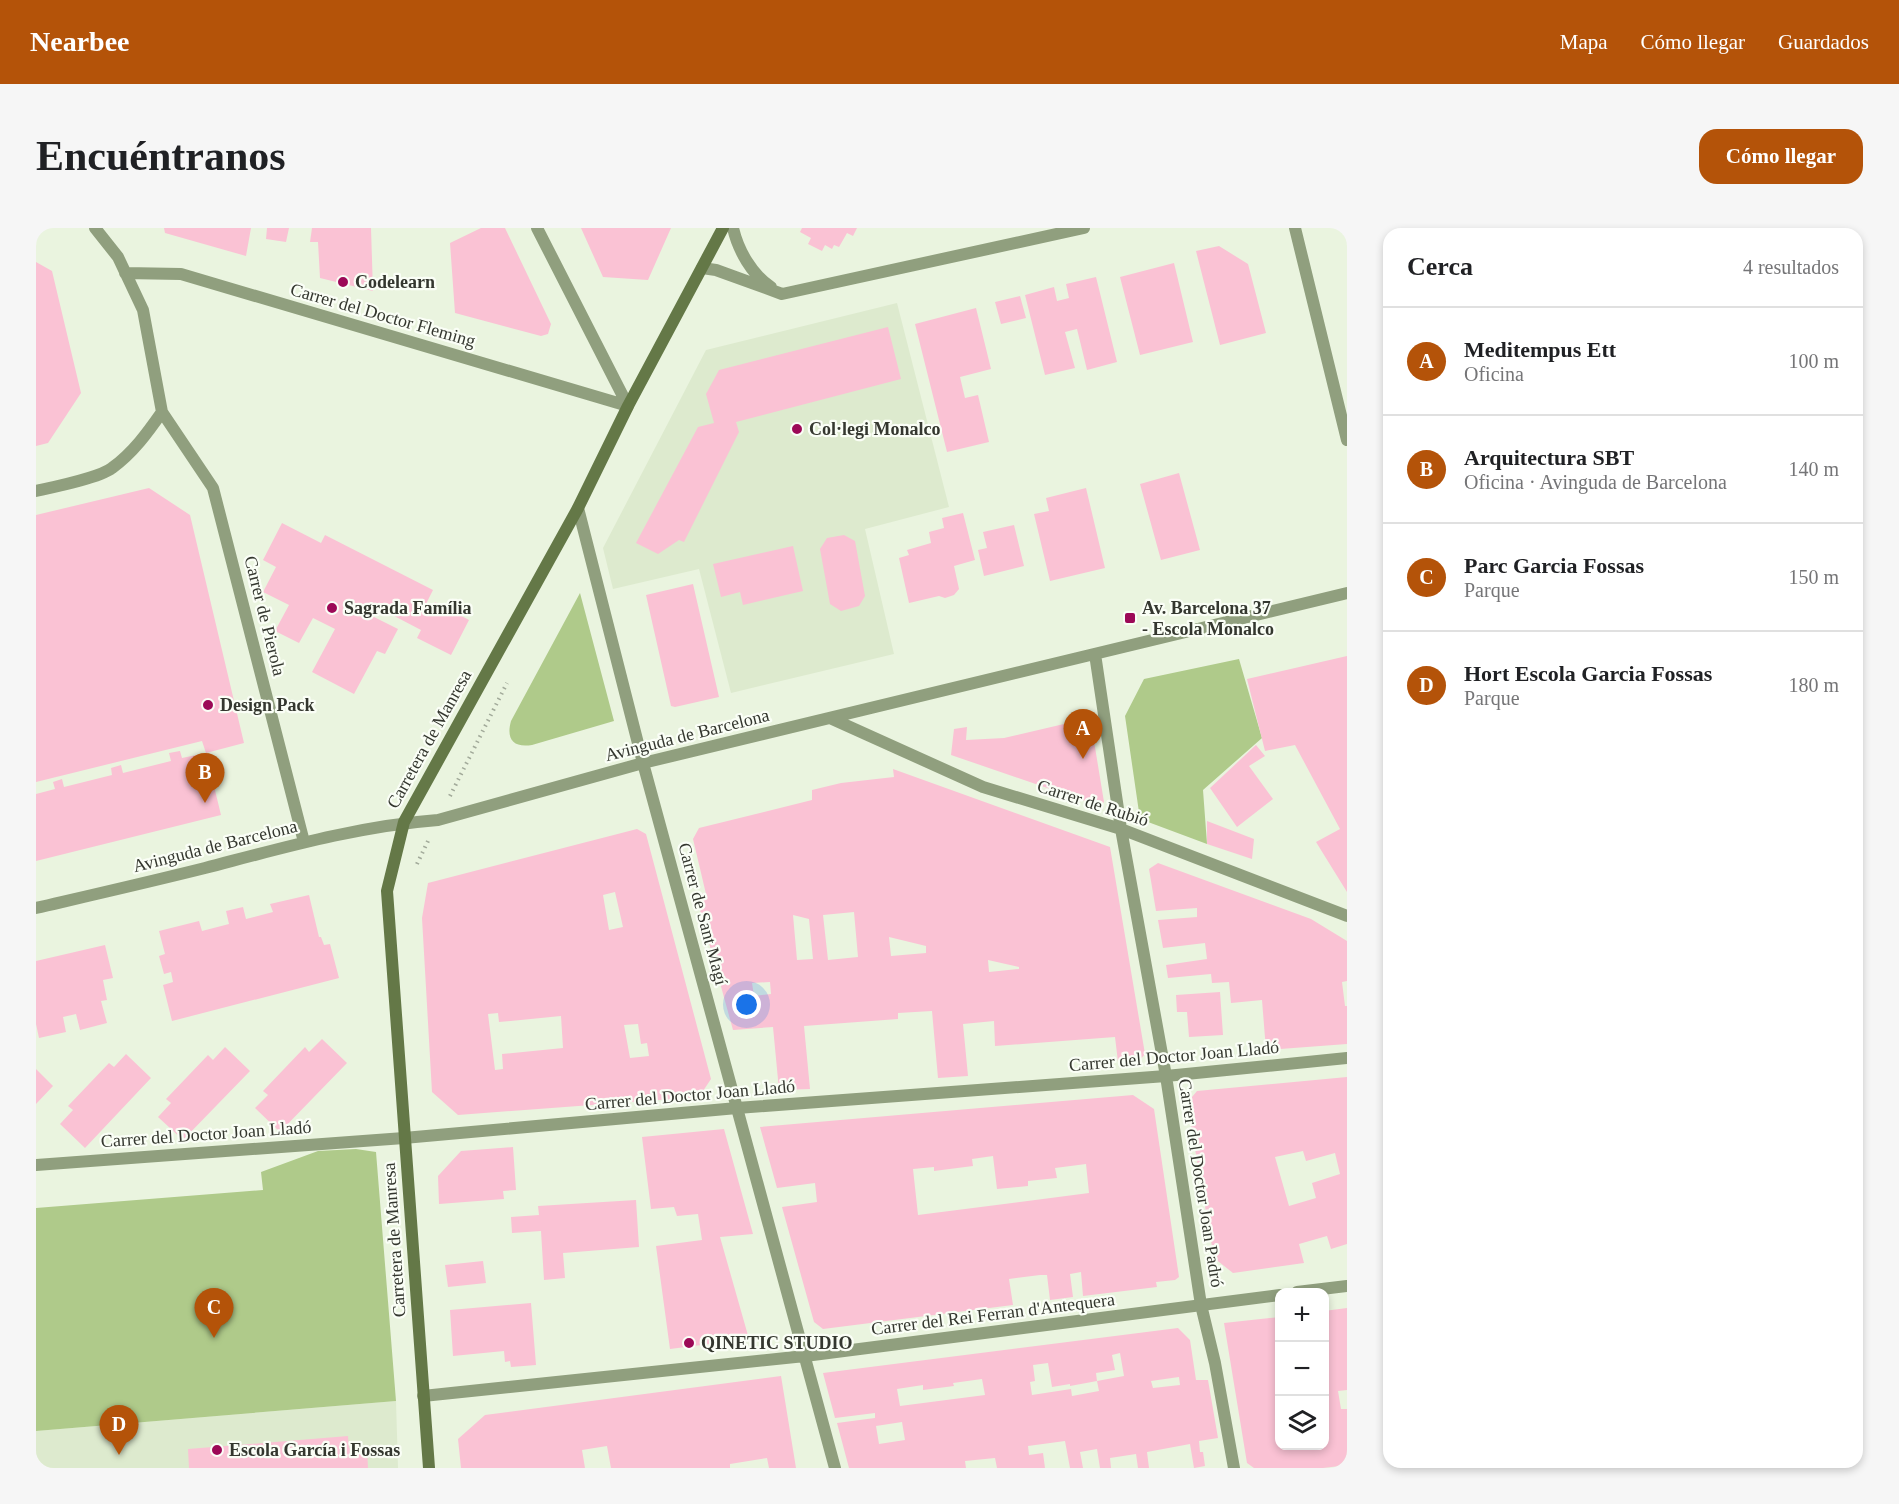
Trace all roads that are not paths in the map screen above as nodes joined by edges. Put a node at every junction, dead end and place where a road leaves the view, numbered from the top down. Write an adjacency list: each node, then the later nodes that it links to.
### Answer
1 (95, 228): 8 (street)
2 (537, 228): 10 (street)
3 (723, 228): 7 (street, Carretera de Manresa)
4 (733, 228): 9 (street)
5 (1084, 228): 9 (street)
6 (1295, 228): 12 (street)
7 (702, 268): 9 (street); 10 (street, Carretera de Manresa)
8 (125, 273): 10 (street, Carrer del Doctor Fleming); 11 (street)
9 (782, 294)
10 (628, 406): 14 (street, Carretera de Manresa)
11 (162, 412): 13 (street); 21 (street, Carrer de Pierola)
12 (1347, 440)
13 (36, 491)
14 (578, 508): 18 (street, Carrer de Sant Magí); 19 (street, Carretera de Manresa)
15 (1347, 593): 16 (street, Avinguda de Barcelona)
16 (1095, 654): 17 (street, Avinguda de Barcelona); 20 (street, Carrer del Doctor Joan Padró)
17 (830, 718): 18 (street, Avinguda de Barcelona); 20 (street, Carrer de Rubió)
18 (643, 764): 19 (street, Avinguda de Barcelona); 26 (street, Carrer de Sant Magí)
19 (404, 822): 21 (street, Avinguda de Barcelona); 27 (street, Carretera de Manresa)
20 (1121, 830): 23 (street, Carrer de Rubió); 25 (street, Carrer del Doctor Joan Padró)
21 (304, 842): 22 (street, Avinguda de Barcelona)
22 (36, 908)
23 (1347, 916)
24 (1347, 1059): 25 (street, Carrer del Doctor Joan Lladó)
25 (1166, 1076): 26 (street, Carrer del Doctor Joan Lladó); 32 (street, Carrer del Doctor Joan Padró)
26 (737, 1108): 27 (street, Carrer del Doctor Joan Lladó); 33 (street, Carrer de Sant Magí)
27 (404, 1138): 28 (street, Carrer del Doctor Joan Lladó); 34 (street, Carretera de Manresa)
28 (36, 1165)
29 (1347, 1286): 30 (street)
30 (1329, 1289)
31 (1275, 1296): 32 (street, Carrer del Rei Ferran d'Antequera)
32 (1202, 1305): 33 (street, Carrer del Rei Ferran d'Antequera); 37 (street, Carrer del Doctor Joan Padró)
33 (805, 1356): 34 (street, Carrer del Rei Ferran d'Antequera); 36 (street, Carrer de Sant Magí)
34 (423, 1396): 35 (street, Carretera de Manresa)
35 (429, 1468)
36 (835, 1468)
37 (1233, 1468)

